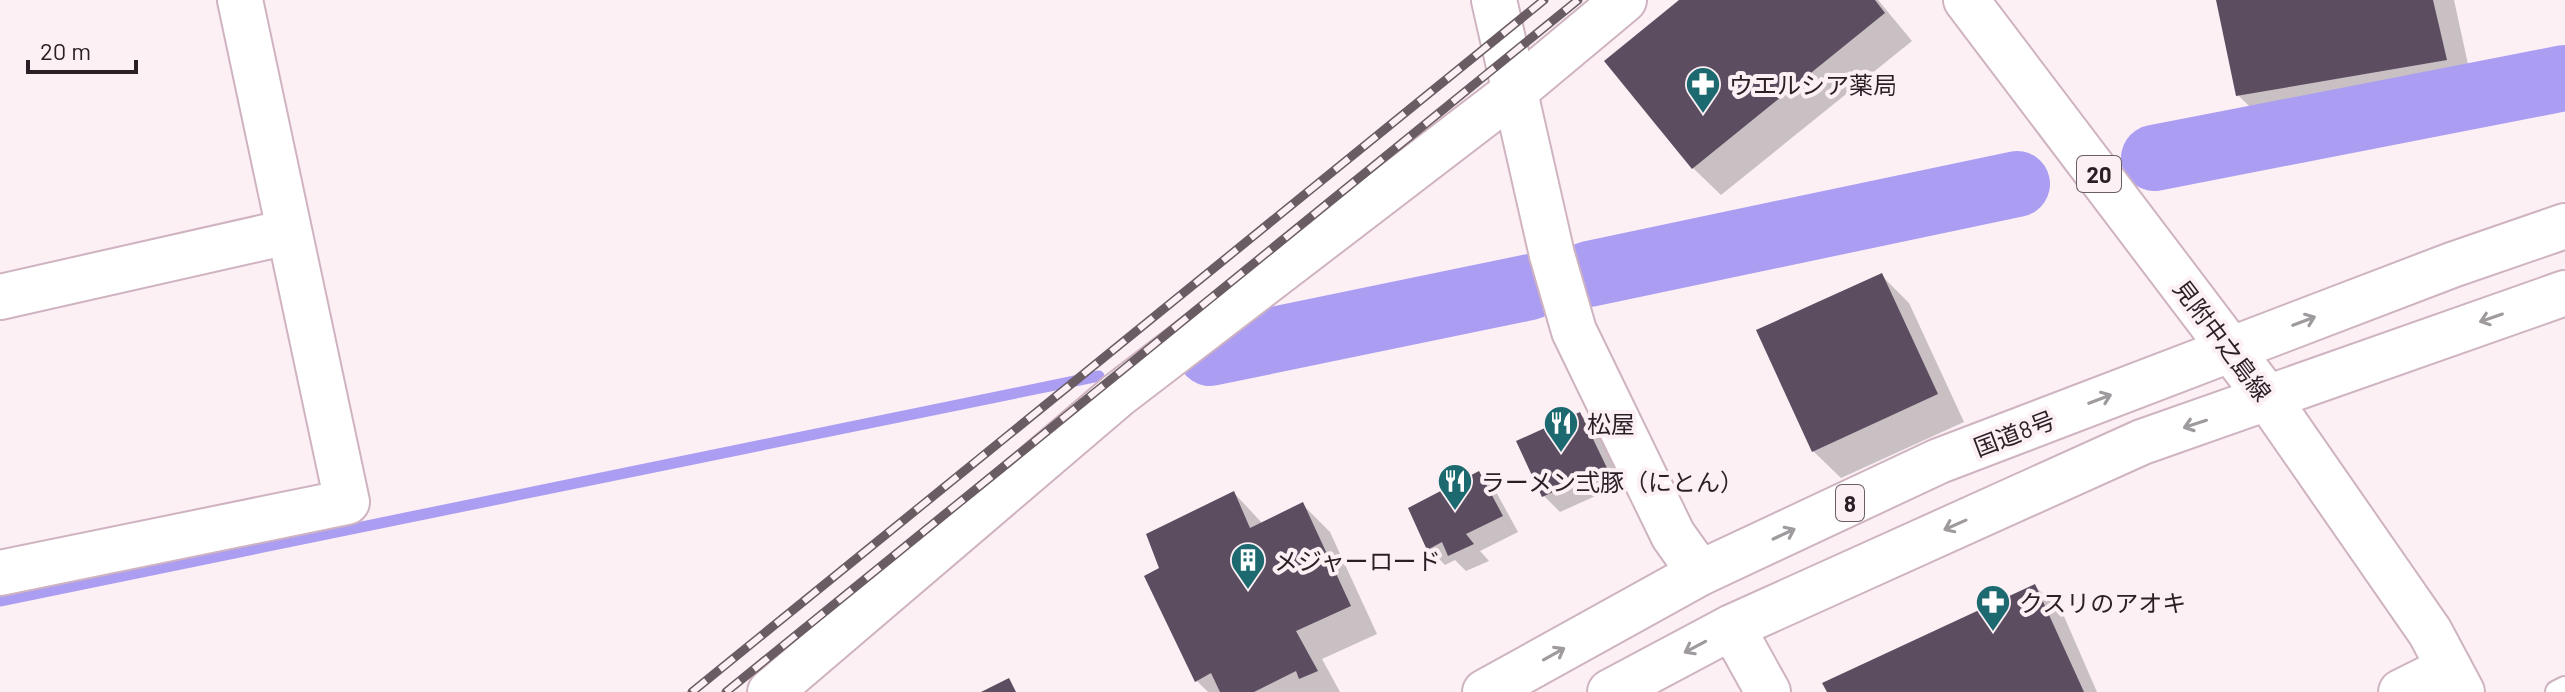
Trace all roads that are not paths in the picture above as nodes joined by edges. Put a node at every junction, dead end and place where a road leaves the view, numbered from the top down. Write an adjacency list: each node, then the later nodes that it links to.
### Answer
1 (240, 0): 7 (main road)
2 (1494, 0): 5 (main road)
3 (1624, 0): 5 (main road)
4 (1966, 0): 10 (main road, 見附中之島線 / 20)
5 (1515, 91): 13 (main road); 17 (main road)
6 (2565, 226): 10 (main road, 国道8号 / 8, one-way to 6)
7 (288, 232): 9 (main road); 12 (main road)
8 (2565, 293): 11 (main road, one-way to 11)
9 (0, 297)
10 (2231, 348): 11 (main road, 見附中之島線 / 20); 13 (main road, 国道8号 / 8, one-way to 10)
11 (2269, 400): 14 (main road, one-way to 14); 15 (main road, 見附中之島線 / 20)
12 (0, 573)
13 (1700, 573): 18 (main road, 国道8号 / 8, one-way to 13)
14 (1732, 627): 19 (main road, one-way to 19); 20 (main road)
15 (2455, 680): 21 (main road)
16 (2565, 688): 22 (lane)
17 (770, 692)
18 (1485, 692)
19 (1610, 692)
20 (1768, 692)
21 (2401, 692)
22 (2557, 692)

